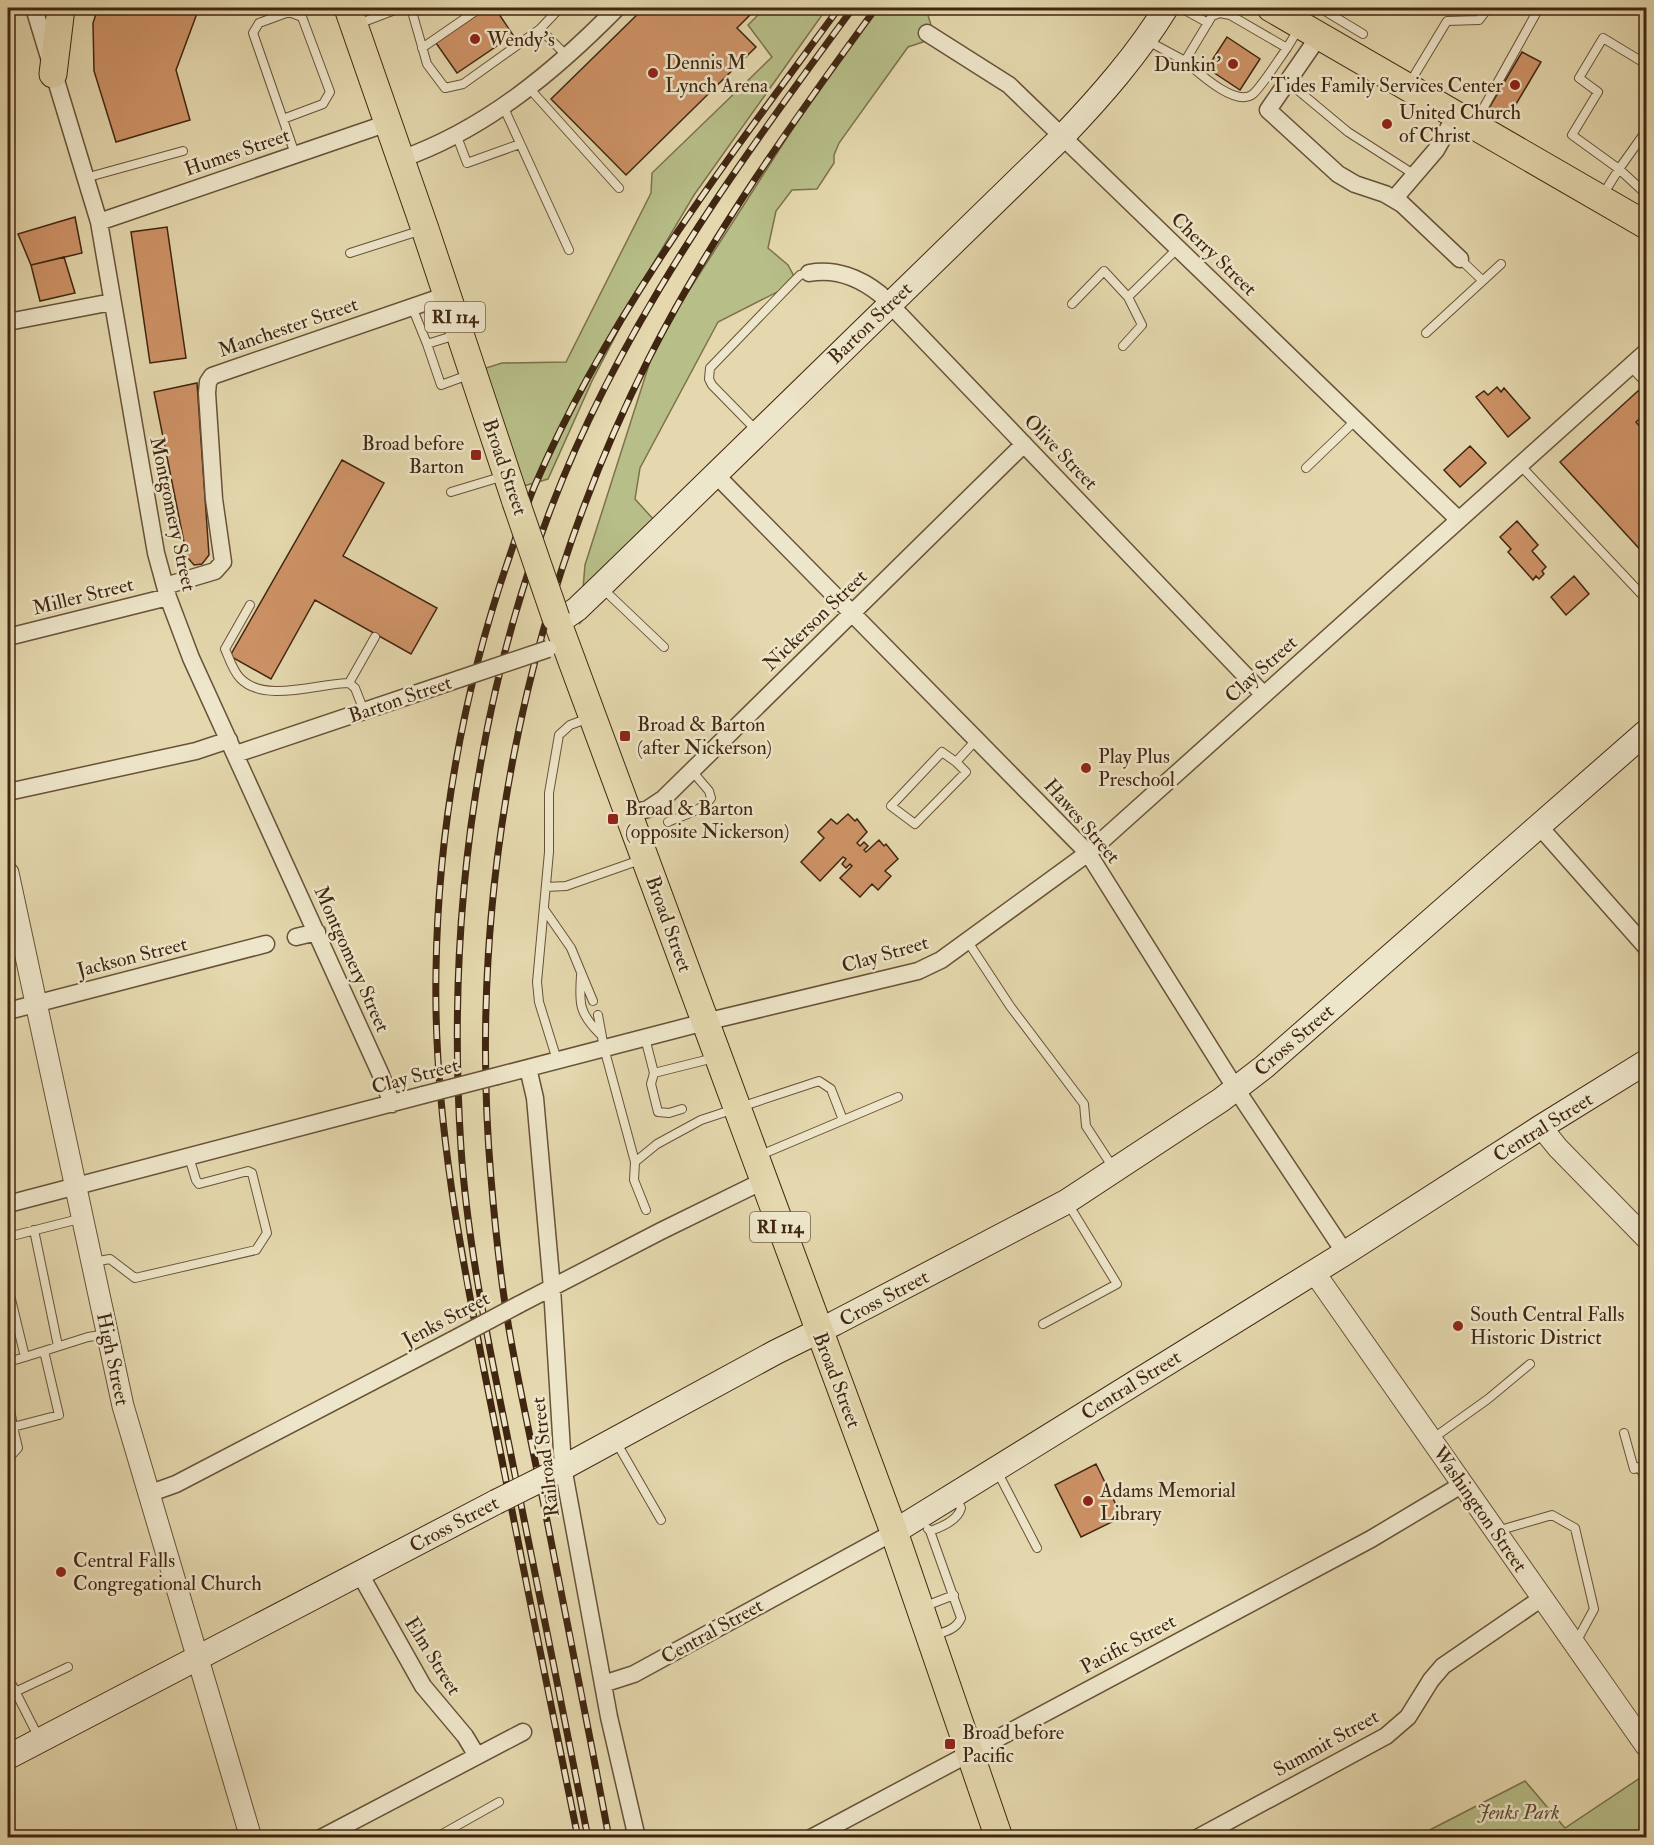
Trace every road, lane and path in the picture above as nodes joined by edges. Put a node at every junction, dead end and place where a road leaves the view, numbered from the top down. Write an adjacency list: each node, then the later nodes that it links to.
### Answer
1 (34, 8): 27 (street, Montgomery Street)
2 (61, 8): 27 (main road)
3 (400, 8): 15 (lane)
4 (411, 8): 22 (lane)
5 (441, 8): 6 (lane)
6 (455, 8)
7 (480, 8): 22 (lane)
8 (560, 8): 18 (lane)
9 (617, 8): 24 (street)
10 (1166, 8): 21 (main road, Barton Street)
11 (1182, 8): 17 (lane)
12 (1271, 8): 16 (main road)
13 (1488, 8): 29 (lane)
14 (1539, 8): 33 (lane)
15 (351, 17): 34 (main road, Broad Street / RI 114)
16 (1321, 22): 20 (lane); 23 (lane); 28 (street); 29 (main road)
17 (1208, 23): 23 (lane); 25 (lane)
18 (540, 29): 22 (lane); 24 (lane)
19 (927, 33): 37 (street, Cherry Street)
20 (1363, 34)
21 (1145, 39): 25 (lane); 37 (main road, Barton Street)
22 (422, 48)
23 (1287, 48): 25 (lane)
24 (567, 56): 30 (street)
25 (1185, 61)
26 (1647, 64): 42 (lane)
27 (53, 74): 44 (street, Montgomery Street)
28 (1287, 82): 43 (lane); 48 (street)
29 (1407, 87): 33 (main road)
30 (529, 88): 31 (street); 45 (lane)
31 (503, 106): 36 (street); 38 (lane)
32 (283, 119): 32 (lane); 40 (lane)
33 (1467, 121): 43 (street); 47 (main road)
34 (388, 123): 40 (street, Humes Street); 41 (main road, Broad Street / RI 114)
35 (1647, 131): 42 (lane)
36 (456, 134): 38 (lane); 41 (street)
37 (1063, 136): 52 (street, Cherry Street); 62 (main road, Barton Street)
38 (520, 144): 53 (lane)
39 (183, 151): 44 (lane)
40 (295, 154): 50 (street, Humes Street)
41 (401, 159): 51 (main road, Broad Street / RI 114)
42 (1619, 169): 46 (lane); 47 (lane)
43 (1415, 175): 48 (street)
44 (85, 178): 50 (street, Montgomery Street)
45 (619, 188)
46 (1647, 194)
47 (1601, 198): 49 (main road)
48 (1394, 199): 55 (street)
49 (1644, 221)
50 (99, 222): 61 (street, Montgomery Street)
51 (425, 229): 54 (lane); 59 (main road, Broad Street / RI 114)
52 (1178, 248): 60 (lane); 74 (street, Cherry Street)
53 (569, 250)
54 (350, 253)
55 (1460, 259): 58 (lane)
56 (1501, 264): 58 (lane)
57 (809, 273): 62 (street, Olive Street); 75 (lane)
58 (1482, 280): 67 (lane)
59 (447, 295): 64 (street, Manchester Street); 66 (main road, Broad Street / RI 114)
60 (1128, 297): 63 (lane); 69 (lane)
61 (112, 302): 65 (street); 84 (street, Montgomery Street)
62 (890, 304): 75 (main road, Barton Street); 76 (street, Olive Street)
63 (1072, 304)
64 (412, 307): 68 (lane); 84 (street, Manchester Street)
65 (8, 322)
66 (460, 333): 68 (lane); 72 (main road, Broad Street / RI 114)
67 (1426, 333)
68 (427, 345): 72 (lane)
69 (1123, 346)
70 (1647, 352): 71 (street, Clay Street)
71 (1630, 366): 73 (lane); 77 (street, Clay Street)
72 (473, 373): 80 (main road, Broad Street / RI 114)
73 (1647, 383)
74 (1356, 420): 78 (lane); 82 (street, Cherry Street)
75 (758, 433): 79 (main road, Barton Street)
76 (1024, 444): 87 (street, Nickerson Street); 93 (street, Olive Street)
77 (1520, 465): 82 (street, Clay Street); 85 (lane)
78 (1306, 468)
79 (715, 474): 83 (main road, Barton Street); 87 (street, Hawes Street)
80 (507, 475): 81 (lane); 88 (main road, Broad Street / RI 114, bridge)
81 (451, 492)
82 (1459, 520): 93 (street, Clay Street)
83 (600, 587): 88 (main road, Barton Street); 91 (lane)
84 (166, 591): 89 (street, Miller Street); 98 (street, Montgomery Street)
85 (1647, 599)
86 (250, 604): 92 (lane)
87 (853, 613): 97 (street, Hawes Street); 100 (street, Nickerson Street)
88 (557, 633): 94 (street, Barton Street, bridge); 95 (main road, Broad Street / RI 114)
89 (8, 637)
90 (375, 637): 92 (lane)
91 (664, 646)
92 (349, 683): 94 (lane)
93 (1264, 695): 105 (street, Clay Street)
94 (364, 711): 98 (street, Barton Street)
95 (592, 716): 102 (main road, Broad Street / RI 114); 108 (lane)
96 (1647, 732): 104 (main road, Cross Street)
97 (977, 739): 99 (lane); 105 (street, Hawes Street)
98 (232, 747): 101 (street, Barton Street); 110 (street, Montgomery Street)
99 (956, 762): 99 (lane)
100 (692, 771): 102 (street, Nickerson Street); 103 (lane)
101 (8, 792)
102 (628, 814): 106 (main road, Broad Street / RI 114)
103 (668, 822)
104 (1539, 826): 114 (street); 128 (main road, Cross Street)
105 (1088, 853): 112 (street, Clay Street); 128 (street, Hawes Street)
106 (645, 859): 108 (lane); 120 (main road, Broad Street / RI 114)
107 (8, 873): 117 (street, High Street)
108 (546, 887): 109 (lane)
109 (544, 909): 115 (lane); 124 (lane)
110 (316, 932): 111 (street); 130 (street, Montgomery Street)
111 (296, 937)
112 (968, 942): 120 (street, Clay Street); 138 (lane)
113 (266, 944): 117 (street, Jackson Street)
114 (1647, 947)
115 (581, 971): 116 (lane); 122 (lane)
116 (593, 1001)
117 (36, 1004): 118 (street, Jackson Street); 139 (street, High Street)
118 (8, 1011)
119 (598, 1014): 122 (lane)
120 (705, 1022): 121 (street, Clay Street); 123 (main road, Broad Street / RI 114)
121 (645, 1038): 122 (street, Clay Street); 127 (lane)
122 (602, 1041): 124 (street, Clay Street); 136 (lane)
123 (718, 1057): 127 (lane); 132 (main road, Broad Street / RI 114)
124 (558, 1060): 126 (street, Clay Street)
125 (1647, 1062): 134 (main road, Central Street)
126 (528, 1068): 130 (street, Clay Street, bridge); 151 (street, Railroad Street)
127 (654, 1073): 131 (lane)
128 (1236, 1089): 138 (main road, Cross Street); 147 (street, Hawes Street)
129 (898, 1097): 133 (lane)
130 (392, 1104): 135 (street, Clay Street)
131 (682, 1109)
132 (737, 1110): 133 (lane); 136 (lane); 137 (main road, Broad Street / RI 114)
133 (843, 1120): 137 (lane)
134 (1541, 1127): 146 (street); 147 (main road, Central Street)
135 (189, 1157): 139 (street, Clay Street); 148 (lane)
136 (635, 1162): 142 (lane)
137 (759, 1169): 151 (street, Jenks Street); 153 (main road, Broad Street / RI 114)
138 (1115, 1171): 140 (main road, Cross Street)
139 (76, 1186): 141 (street, Clay Street); 143 (street, High Street)
140 (1066, 1202): 152 (lane); 153 (main road, Cross Street)
141 (8, 1204)
142 (646, 1210)
143 (83, 1218): 144 (lane); 148 (street, High Street)
144 (34, 1230): 145 (lane); 155 (lane)
145 (8, 1237)
146 (1647, 1238)
147 (1345, 1253): 149 (main road, Central Street)
148 (93, 1262): 154 (street, High Street)
149 (1314, 1272): 163 (street, Washington Street); 166 (main road, Central Street)
150 (8, 1287): 157 (lane)
151 (552, 1288): 167 (street, Railroad Street); 170 (street, Jenks Street, bridge)
152 (1043, 1324)
153 (819, 1331): 164 (main road, Cross Street); 174 (main road, Broad Street / RI 114)
154 (107, 1334): 155 (lane); 170 (street, High Street)
155 (58, 1347): 156 (lane)
156 (44, 1351): 157 (lane); 161 (lane)
157 (25, 1357): 158 (lane)
158 (8, 1362)
159 (1530, 1364): 163 (lane)
160 (8, 1397): 161 (lane)
161 (14, 1426): 165 (lane)
162 (1624, 1433): 168 (lane)
163 (1432, 1439): 169 (street, Washington Street)
164 (615, 1440): 167 (main road, Cross Street); 171 (lane)
165 (8, 1459)
166 (995, 1468): 172 (main road, Central Street); 175 (lane)
167 (555, 1472): 176 (main road, Cross Street, bridge); 185 (street, Railroad Street)
168 (1647, 1479)
169 (1463, 1484): 173 (street, Washington Street); 190 (street, Pacific Street)
170 (148, 1494): 182 (street, High Street)
171 (661, 1520)
172 (925, 1523): 174 (main road, Central Street); 177 (lane)
173 (1496, 1531): 178 (street, Washington Street); 181 (lane)
174 (894, 1532): 179 (main road, Broad Street / RI 114); 185 (street, Central Street)
175 (1037, 1548)
176 (360, 1574): 182 (main road, Cross Street); 191 (street, Elm Street)
177 (954, 1595): 179 (lane); 180 (lane)
178 (1542, 1598): 181 (street, Washington Street); 200 (street, Summit Street)
179 (920, 1608): 180 (main road, Broad Street / RI 114)
180 (930, 1636): 190 (main road, Broad Street / RI 114)
181 (1575, 1644): 189 (street, Washington Street)
182 (197, 1658): 188 (main road, Cross Street); 194 (street, High Street)
183 (68, 1667): 186 (lane)
184 (8, 1677): 186 (lane)
185 (603, 1684): 197 (street, Railroad Street)
186 (15, 1692): 188 (lane)
187 (523, 1732): 191 (street)
188 (40, 1740): 192 (main road, Cross Street)
189 (1647, 1746)
190 (969, 1751): 198 (street, Pacific Street); 199 (main road, Broad Street / RI 114)
191 (477, 1756): 195 (street)
192 (8, 1757)
193 (499, 1802): 196 (lane)
194 (251, 1838)
195 (321, 1838)
196 (435, 1838)
197 (637, 1838)
198 (811, 1838)
199 (999, 1838)
200 (1197, 1838)

